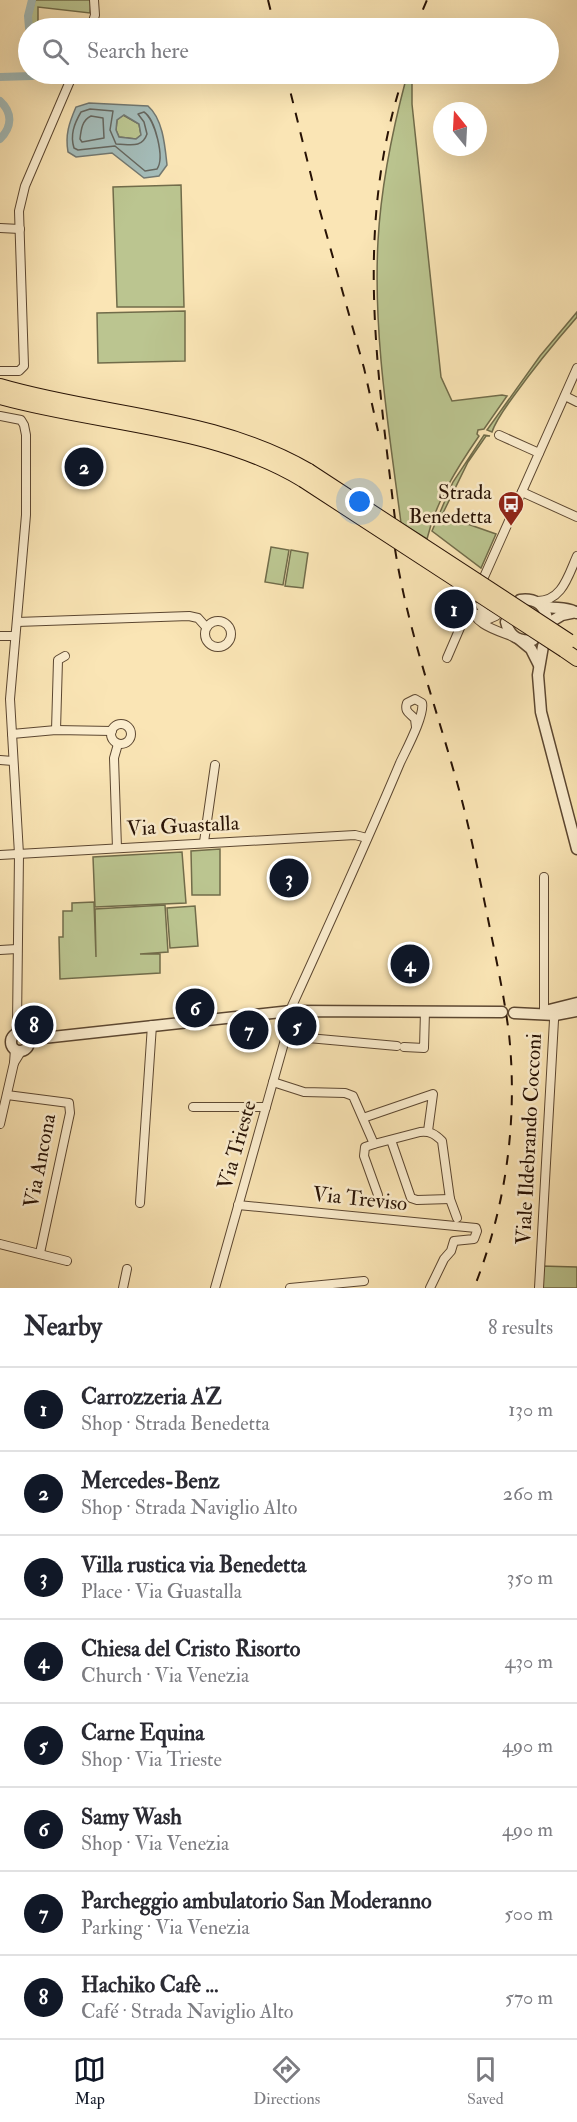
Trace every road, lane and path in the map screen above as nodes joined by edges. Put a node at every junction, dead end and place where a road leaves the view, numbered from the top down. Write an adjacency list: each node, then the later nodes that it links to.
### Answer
1 (94, 0): 2 (street)
2 (94, 18)
3 (69, 84): 5 (street)
4 (0, 228): 5 (street)
5 (20, 228): 7 (street)
6 (577, 369): 9 (street)
7 (0, 371)
8 (0, 386): 15 (highway)
9 (565, 396): 11 (street); 14 (street)
10 (0, 397): 15 (highway)
11 (577, 402)
12 (0, 416): 27 (street)
13 (499, 435): 14 (street)
14 (539, 453): 16 (street)
15 (306, 476): 36 (highway, bridge)
16 (522, 492): 17 (street); 19 (street)
17 (577, 516)
18 (577, 556): 22 (street)
19 (484, 577)
20 (520, 600): 22 (street)
21 (475, 602): 24 (street); 25 (street); 26 (street)
22 (536, 602): 23 (street); 23 (street)
23 (577, 612)
24 (473, 614): 25 (street); 26 (street); 28 (street)
25 (500, 618): 33 (street)
26 (462, 620): 30 (street)
27 (17, 622): 29 (street); 32 (street)
28 (483, 624): 30 (street); 33 (street)
29 (206, 627)
30 (460, 630): 38 (street)
31 (0, 636): 32 (street)
32 (15, 636): 44 (street)
33 (516, 638): 34 (street); 40 (street)
34 (533, 640)
35 (543, 646): 40 (street)
36 (570, 646): 39 (highway)
37 (65, 656): 42 (street)
38 (447, 658)
39 (577, 659)
40 (539, 665): 52 (street)
41 (416, 727): 49 (street)
42 (56, 730): 43 (street); 44 (street)
43 (112, 731): 45 (street); 45 (street)
44 (12, 734): 47 (street)
45 (118, 744): 51 (street)
46 (0, 760): 47 (street)
47 (13, 761): 53 (street)
48 (215, 765): 50 (street)
49 (367, 838): 50 (street, Via Guastalla); 59 (street)
50 (204, 842): 51 (street, Via Guastalla)
51 (117, 848): 53 (street, Via Guastalla)
52 (577, 849)
53 (19, 854): 54 (street, Via Guastalla); 56 (street)
54 (0, 855)
55 (544, 877): 62 (street)
56 (17, 949): 57 (street); 67 (street)
57 (0, 950)
58 (575, 1010): 62 (street); 64 (street)
59 (291, 1011): 60 (street); 65 (street); 66 (street, Via Trieste)
60 (425, 1011): 61 (street); 66 (street)
61 (502, 1012)
62 (541, 1012): 63 (street); 64 (street)
63 (514, 1013)
64 (555, 1015): 92 (street, Viale Ildebrando Cocconi)
65 (152, 1025): 67 (street); 80 (street)
66 (286, 1036): 69 (street, Via Trieste)
67 (21, 1039): 68 (street); 70 (street)
68 (0, 1040)
69 (273, 1082): 72 (street, Via Trieste); 73 (street)
70 (4, 1100): 74 (street); 84 (street, Via Ancona)
71 (193, 1107): 72 (street)
72 (266, 1107): 81 (street, Via Trieste)
73 (363, 1118): 75 (street); 77 (street)
74 (0, 1124)
75 (428, 1131): 76 (street); 79 (street)
76 (391, 1140): 77 (street); 79 (street)
77 (374, 1144): 78 (street)
78 (378, 1195)
79 (450, 1199): 82 (street)
80 (140, 1203)
81 (238, 1205): 89 (street, Via Trieste); 91 (street, Via Treviso)
82 (457, 1218)
83 (0, 1244): 84 (street)
84 (40, 1253): 85 (street)
85 (67, 1260)
86 (127, 1269): 88 (street)
87 (364, 1281): 90 (street)
88 (123, 1288)
89 (215, 1288)
90 (290, 1288)
91 (430, 1288)
92 (539, 1288)

